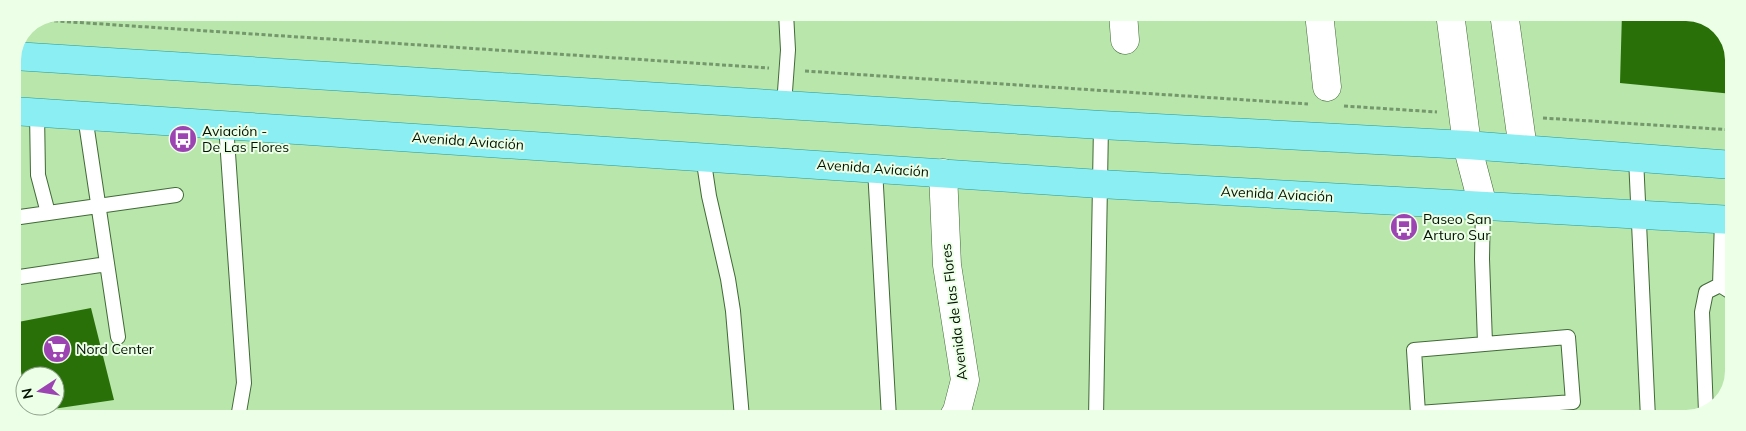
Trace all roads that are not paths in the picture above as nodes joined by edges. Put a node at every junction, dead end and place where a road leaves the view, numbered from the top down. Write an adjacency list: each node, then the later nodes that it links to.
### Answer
1 (786, 21): 9 (lane)
2 (1124, 21): 6 (street)
3 (1320, 21): 8 (street)
4 (1451, 21): 14 (street)
5 (1505, 21): 15 (street)
6 (1125, 40)
7 (22, 56): 9 (main road)
8 (1326, 99)
9 (784, 105): 13 (main road)
10 (25, 112): 11 (main road, Avenida Aviación); 25 (lane)
11 (85, 116): 12 (main road, Avenida Aviación); 23 (lane)
12 (226, 125): 16 (main road, Avenida Aviación); 37 (lane)
13 (1100, 125): 14 (main road); 21 (lane)
14 (1467, 145): 15 (main road); 24 (street)
15 (1523, 149): 17 (main road)
16 (703, 156): 19 (main road, Avenida Aviación); 38 (lane)
17 (1636, 158): 18 (main road); 26 (lane)
18 (1725, 165)
19 (875, 169): 20 (main road, Avenida Aviación); 39 (lane)
20 (943, 173): 21 (main road, Avenida Aviación); 40 (street, Avenida de las Flores)
21 (1100, 184): 24 (main road, Avenida Aviación); 41 (lane)
22 (176, 195): 23 (lane)
23 (99, 206): 25 (lane); 30 (lane)
24 (1483, 206): 26 (main road, Avenida Aviación); 35 (lane)
25 (48, 213): 27 (lane)
26 (1638, 215): 28 (main road, Avenida Aviación); 44 (lane)
27 (21, 217)
28 (1725, 220)
29 (1725, 244): 32 (lane)
30 (107, 264): 31 (lane); 34 (lane)
31 (21, 277)
32 (1720, 285): 33 (lane); 36 (lane)
33 (1725, 288)
34 (118, 338)
35 (1485, 343): 42 (lane); 43 (lane)
36 (1706, 404)
37 (239, 410)
38 (741, 410)
39 (889, 410)
40 (957, 410)
41 (1096, 410)
42 (1418, 410)
43 (1460, 410)
44 (1648, 410)

